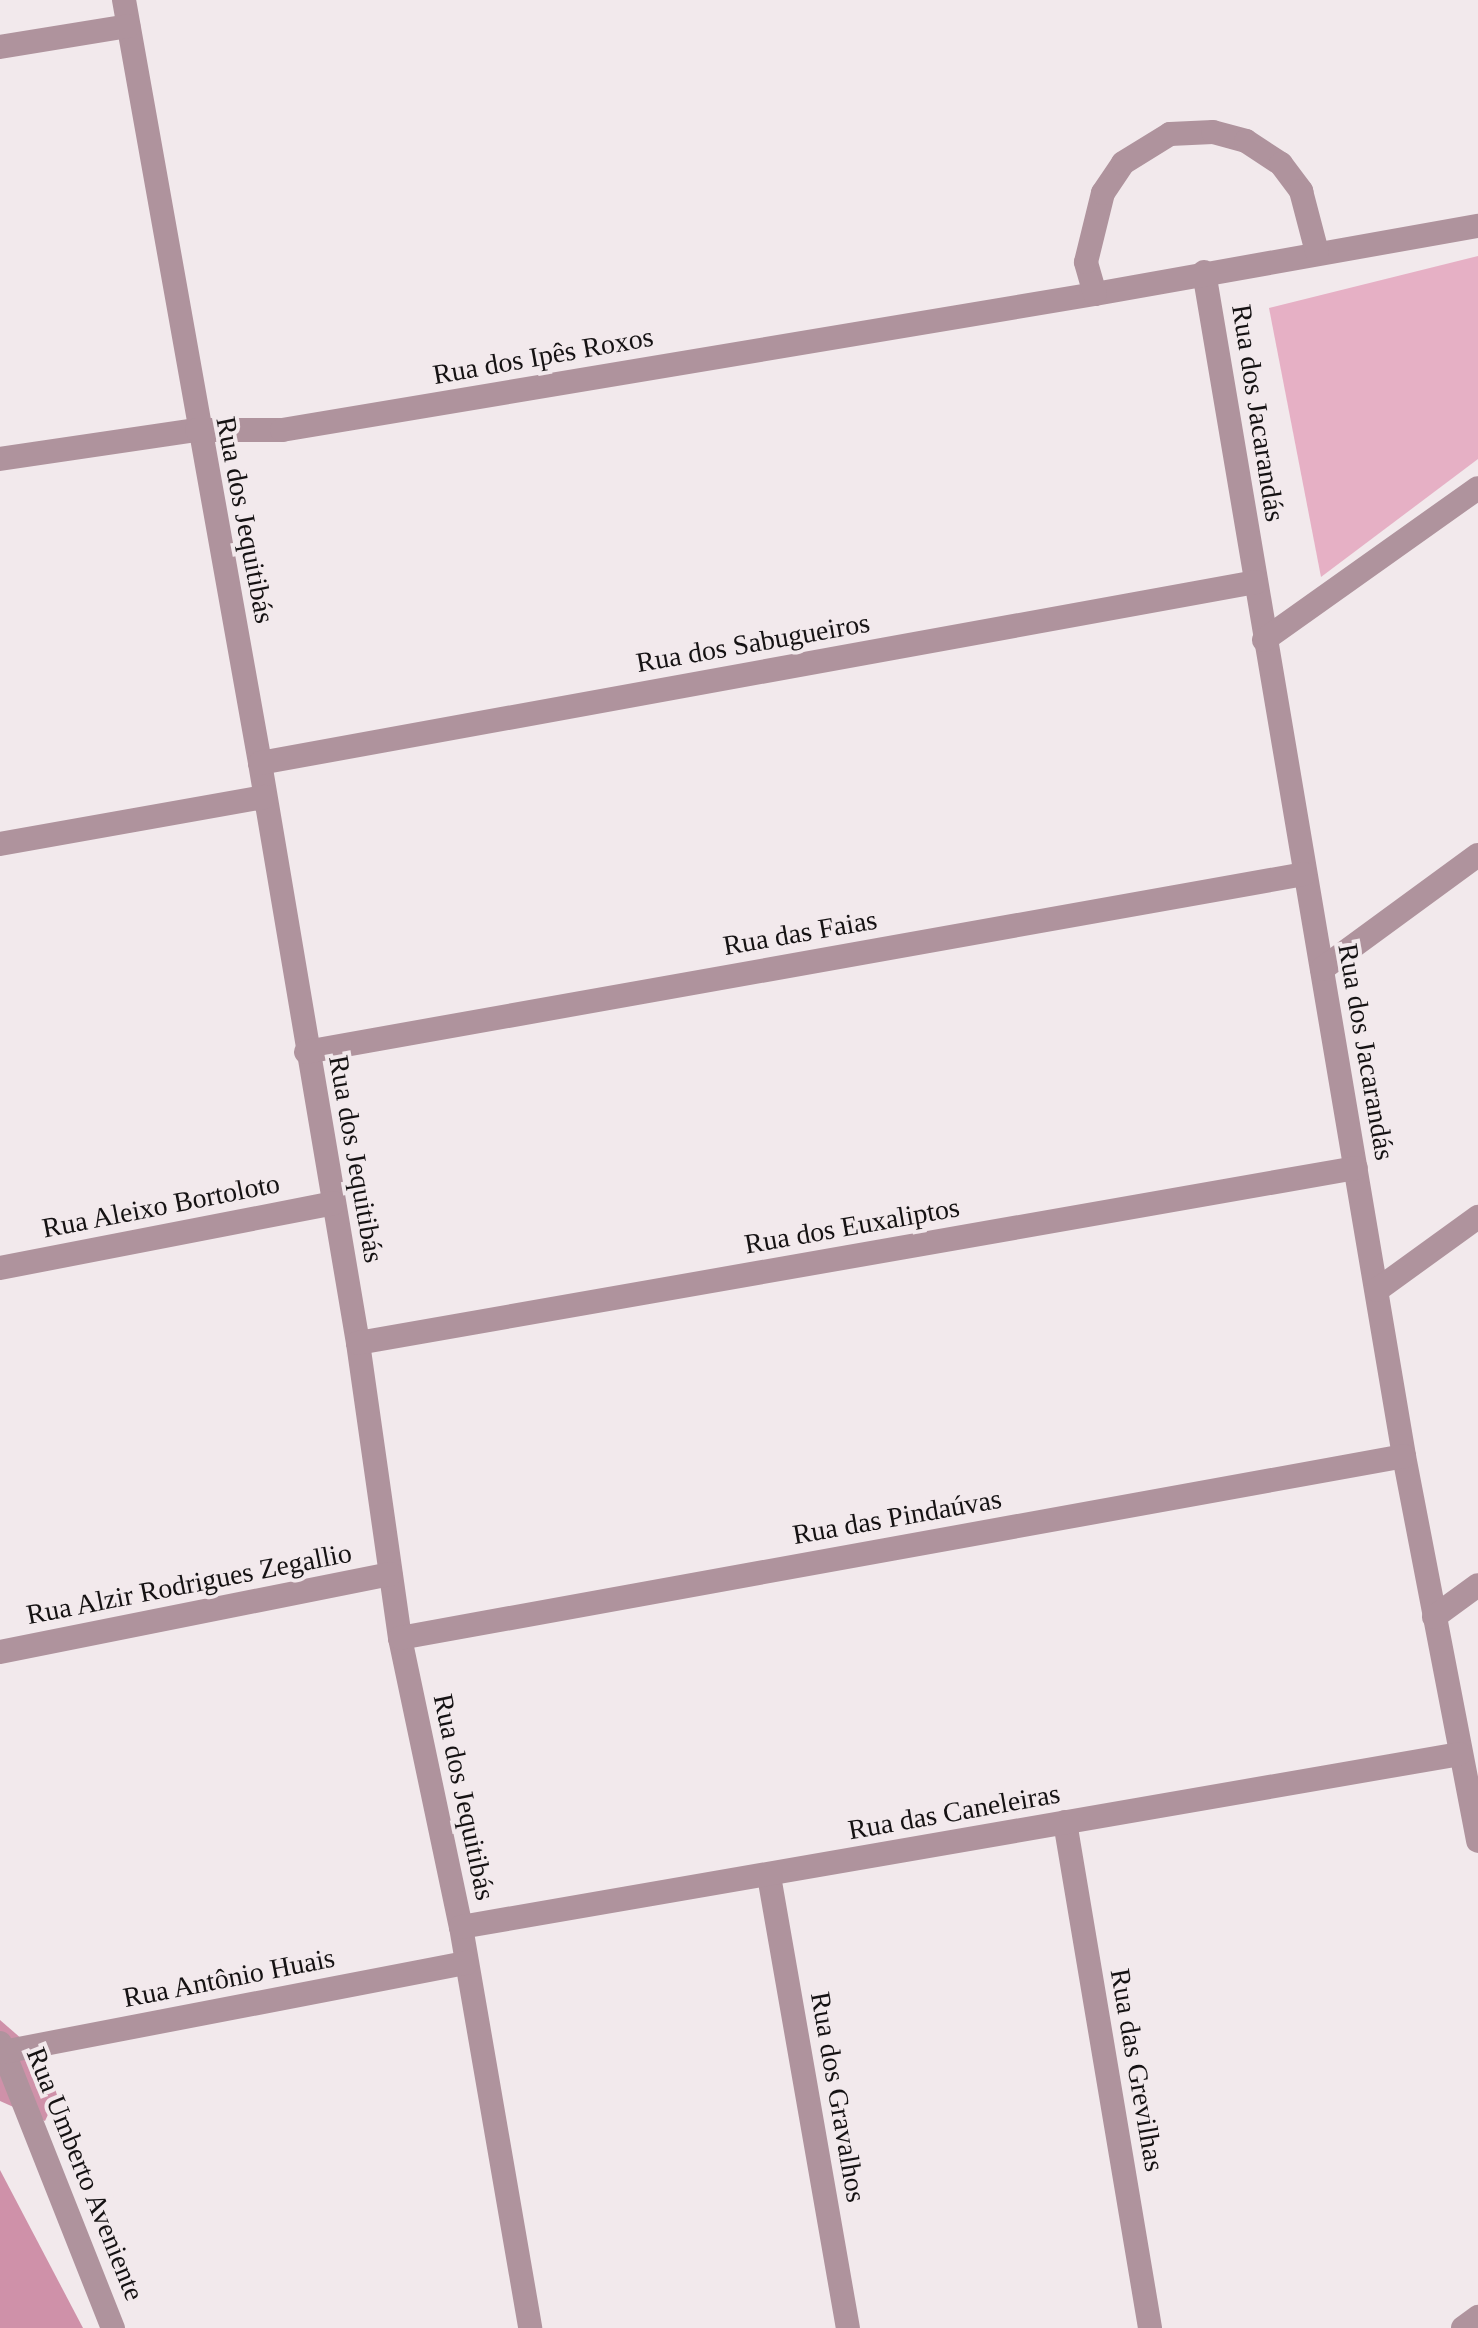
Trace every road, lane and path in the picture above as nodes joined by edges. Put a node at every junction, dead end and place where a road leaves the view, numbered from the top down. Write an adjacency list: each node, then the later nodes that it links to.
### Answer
1 (124, 0): 2 (street, Rua dos Jequitibás)
2 (128, 26): 3 (street); 8 (street, Rua dos Jequitibás)
3 (0, 47)
4 (1478, 226): 5 (street, Rua dos Ipês Roxos)
5 (1317, 252): 6 (street, Rua dos Ipês Roxos); 7 (street)
6 (1204, 272): 7 (street, Rua dos Ipês Roxos); 11 (street, Rua dos Jacarandás)
7 (1095, 294): 8 (street, Rua dos Ipês Roxos)
8 (197, 430): 9 (street, Rua dos Ipês Roxos); 13 (street, Rua dos Jequitibás)
9 (0, 459)
10 (1478, 488): 12 (street)
11 (1256, 582): 12 (street, Rua dos Jacarandás); 13 (street, Rua dos Sabugueiros)
12 (1264, 640): 17 (street, Rua dos Jacarandás)
13 (260, 763): 14 (street, Rua dos Jequitibás)
14 (265, 797): 15 (street); 19 (street, Rua dos Jequitibás)
15 (0, 844)
16 (1478, 855): 18 (street)
17 (1304, 874): 18 (street, Rua dos Jacarandás); 19 (street, Rua das Faias)
18 (1322, 969): 20 (street, Rua dos Jacarandás)
19 (306, 1052): 21 (street, Rua dos Jequitibás)
20 (1356, 1168): 24 (street, Rua dos Jacarandás); 25 (street, Rua dos Euxaliptos)
21 (334, 1203): 23 (street, Rua Aleixo Bortoloto); 25 (street, Rua dos Jequitibás)
22 (1478, 1217): 24 (street)
23 (0, 1268)
24 (1377, 1290): 26 (street, Rua dos Jacarandás)
25 (358, 1343): 27 (street, Rua dos Jequitibás)
26 (1404, 1456): 29 (street, Rua dos Jacarandás); 30 (street, Rua das Pindaúvas)
27 (390, 1574): 30 (street, Rua dos Jequitibás); 31 (street, Rua Alzir Rodrigues Zegallio)
28 (1478, 1585): 29 (street)
29 (1434, 1617): 32 (street, Rua dos Jacarandás)
30 (400, 1638): 36 (street, Rua dos Jequitibás)
31 (0, 1652)
32 (1459, 1754): 33 (street, Rua das Caneleiras); 34 (street, Rua dos Jacarandás)
33 (1065, 1822): 35 (street, Rua das Caneleiras); 43 (street, Rua das Grevilhas)
34 (1478, 1841)
35 (769, 1876): 36 (street, Rua das Caneleiras); 42 (street, Rua dos Gravalhos)
36 (461, 1927): 37 (street, Rua dos Jequitibás)
37 (467, 1963): 38 (street, Rua Antônio Huais); 41 (street, Rua dos Jequitibás)
38 (2, 2047): 40 (street, Rua Umberto Aveniente)
39 (1478, 2317): 44 (street)
40 (113, 2328)
41 (530, 2328)
42 (848, 2328)
43 (1150, 2328)
44 (1463, 2328)

